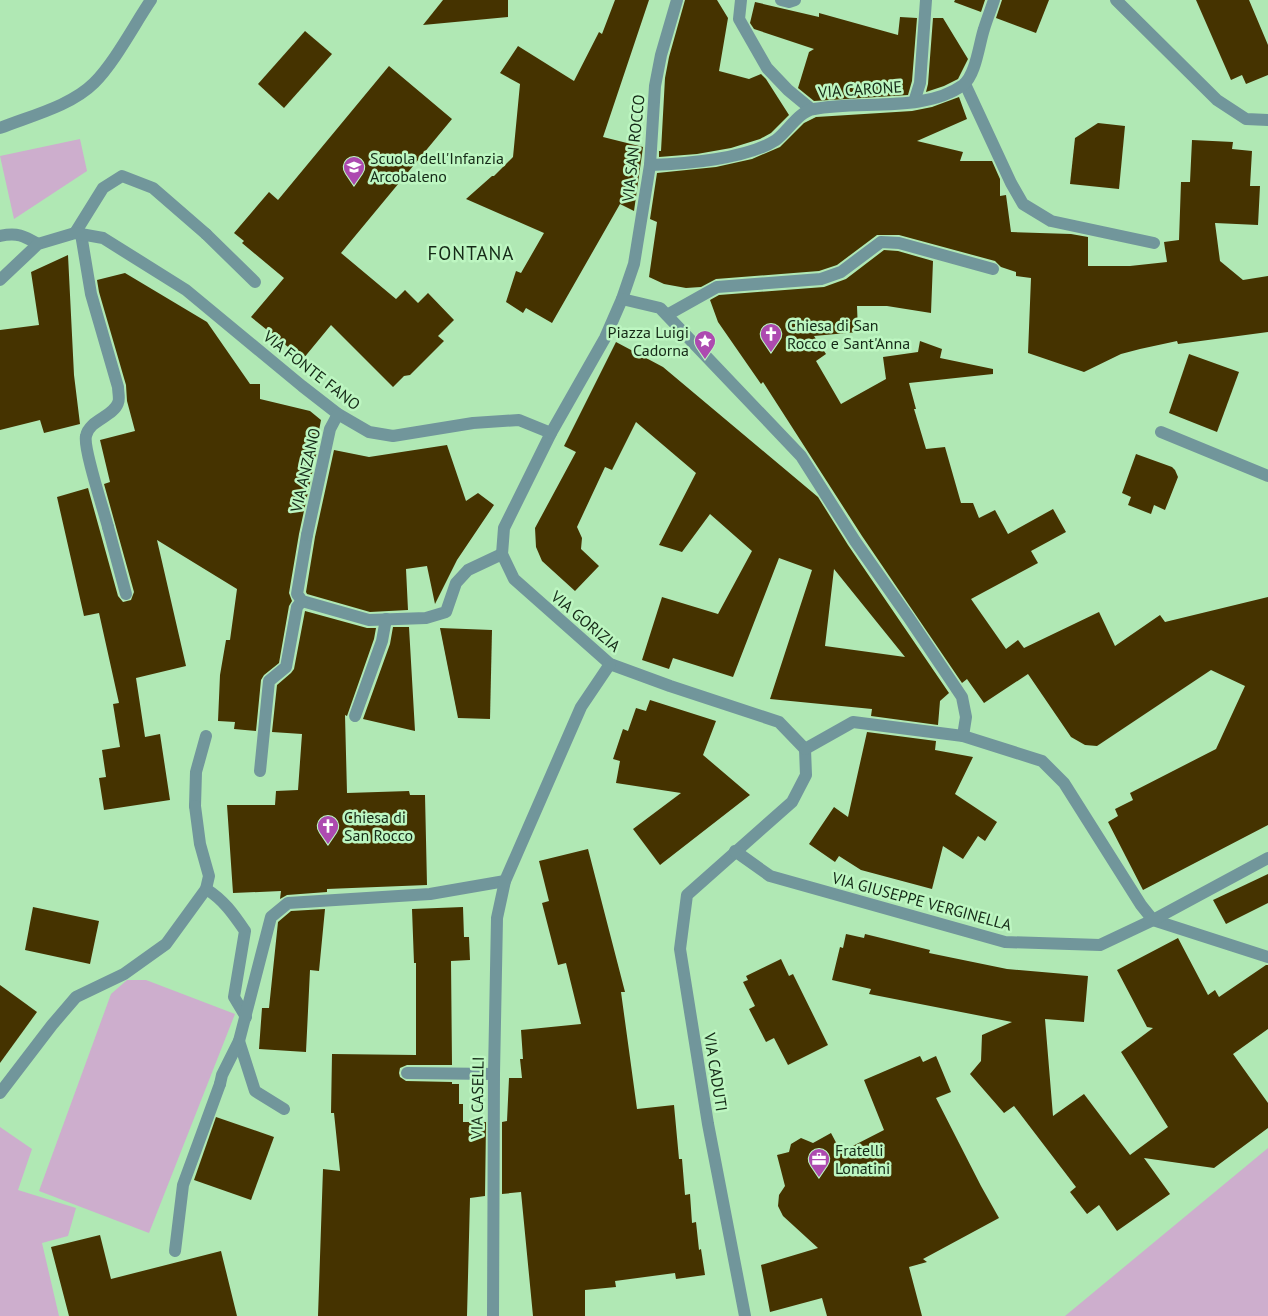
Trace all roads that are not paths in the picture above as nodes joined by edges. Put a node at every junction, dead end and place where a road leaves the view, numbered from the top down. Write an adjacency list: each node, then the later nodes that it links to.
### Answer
1 (151, 0): 13 (street)
2 (677, 0): 14 (street, VIA SAN ROCCO)
3 (741, 0): 11 (street)
4 (781, 0): 5 (street)
5 (795, 0)
6 (926, 0): 10 (street)
7 (994, 0): 9 (street)
8 (1116, 0): 12 (street)
9 (965, 84): 10 (street, VIA CARONE); 17 (street)
10 (914, 102): 11 (street, VIA CARONE)
11 (811, 109): 14 (street, VIA CARONE)
12 (1268, 120)
13 (0, 128)
14 (650, 165): 22 (street, VIA SAN ROCCO)
15 (78, 234): 18 (street); 21 (street); 24 (street, VIA FONTE FANO); 29 (street)
16 (0, 236): 18 (street)
17 (1154, 243)
18 (38, 244): 20 (street)
19 (993, 269): 23 (street)
20 (0, 280)
21 (255, 282)
22 (622, 299): 23 (street); 26 (street)
23 (667, 315): 35 (street)
24 (338, 414): 26 (street, VIA FONTE FANO); 30 (street, VIA ANZANO)
25 (1161, 432): 27 (street)
26 (551, 433): 28 (street)
27 (1268, 476)
28 (502, 554): 31 (street); 32 (street, VIA GORIZIA)
29 (126, 594)
30 (302, 601): 31 (street); 37 (street)
31 (386, 619): 33 (street)
32 (610, 664): 36 (street, VIA GORIZIA); 40 (street, VIA CASELLI)
33 (355, 716)
34 (206, 736): 41 (street)
35 (963, 736): 36 (street); 42 (street)
36 (805, 749): 38 (street)
37 (260, 771)
38 (735, 852): 42 (street, VIA GIUSEPPE VERGINELLA); 54 (street, VIA CADUTI)
39 (1268, 858): 42 (street, VIA GIUSEPPE VERGINELLA)
40 (505, 880): 44 (street); 47 (street, VIA CASELLI)
41 (206, 889): 44 (street); 48 (street)
42 (1153, 920): 43 (street)
43 (1268, 957)
44 (246, 1017): 45 (street)
45 (239, 1041): 49 (street); 50 (street)
46 (407, 1073): 47 (street)
47 (494, 1074): 51 (street, VIA CASELLI)
48 (0, 1093)
49 (284, 1109)
50 (175, 1250)
51 (493, 1295): 52 (street); 53 (street, VIA CASELLI)
52 (489, 1316)
53 (494, 1316)
54 (745, 1316)

